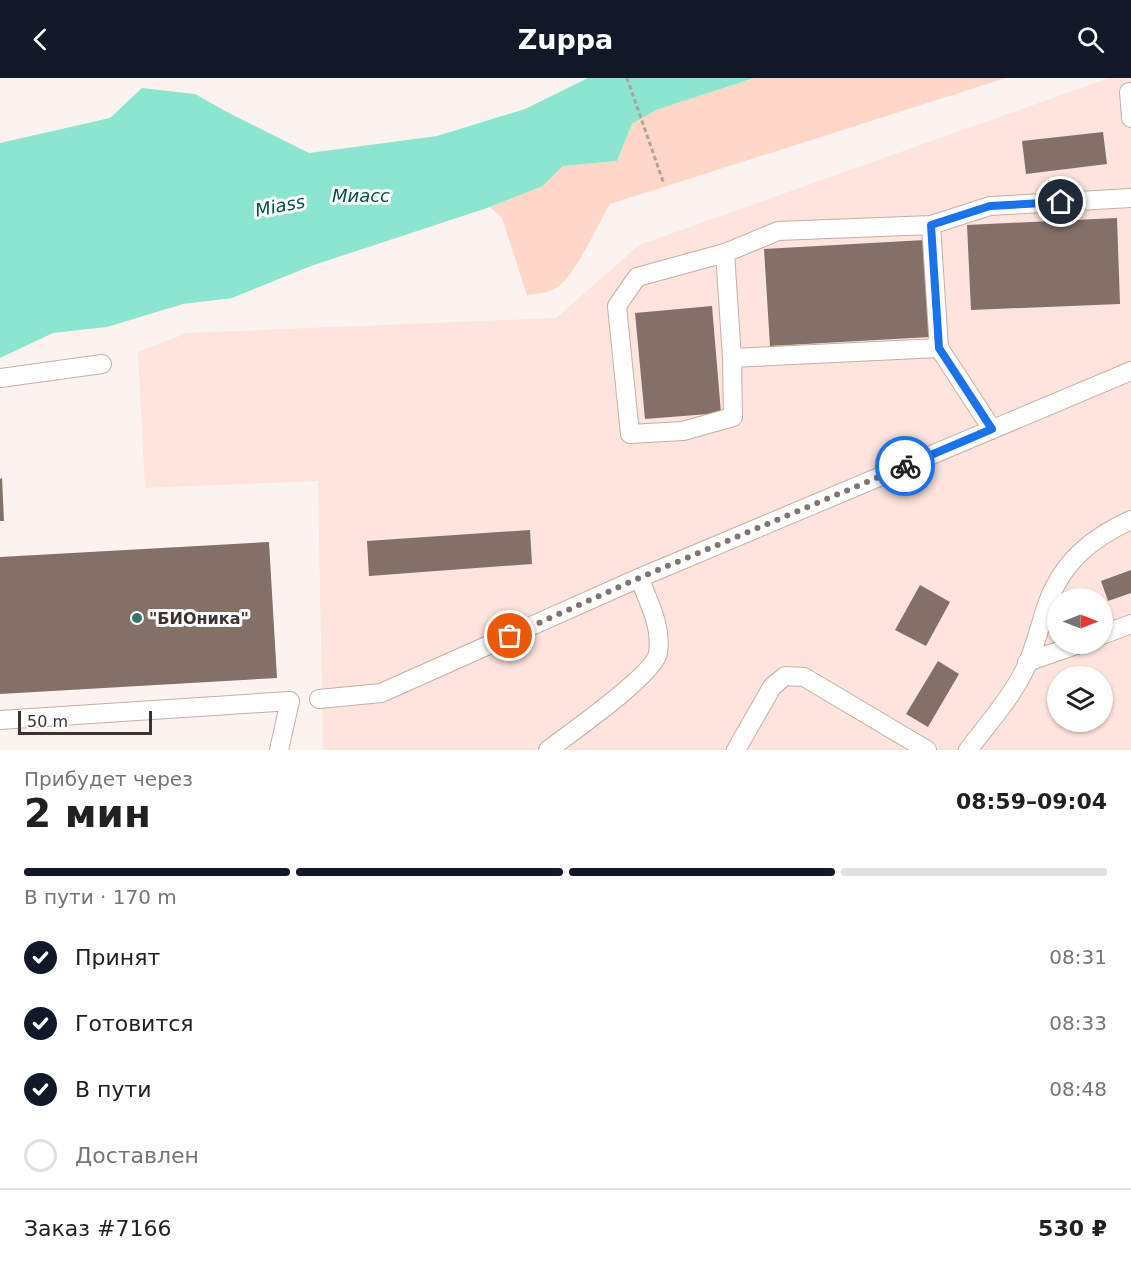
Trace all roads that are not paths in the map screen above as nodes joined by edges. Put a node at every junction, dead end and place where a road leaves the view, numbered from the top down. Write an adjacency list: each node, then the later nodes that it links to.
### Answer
1 (1131, 92): 2 (lane)
2 (1131, 118)
3 (1131, 198): 4 (lane)
4 (931, 225): 5 (lane); 6 (lane)
5 (725, 253): 7 (lane); 7 (lane)
6 (939, 348): 7 (lane); 11 (lane)
7 (732, 358)
8 (102, 364): 10 (lane)
9 (1131, 371): 11 (lane)
10 (0, 378)
11 (992, 429): 13 (lane)
12 (1131, 520): 17 (lane)
13 (639, 578): 18 (lane); 21 (lane)
14 (1131, 624): 15 (lane)
15 (1113, 631)
16 (1051, 654): 17 (lane)
17 (1028, 662): 24 (lane)
18 (319, 699)
19 (0, 720): 20 (lane)
20 (279, 750)
21 (548, 750)
22 (736, 750): 23 (lane)
23 (927, 750)
24 (968, 750)

